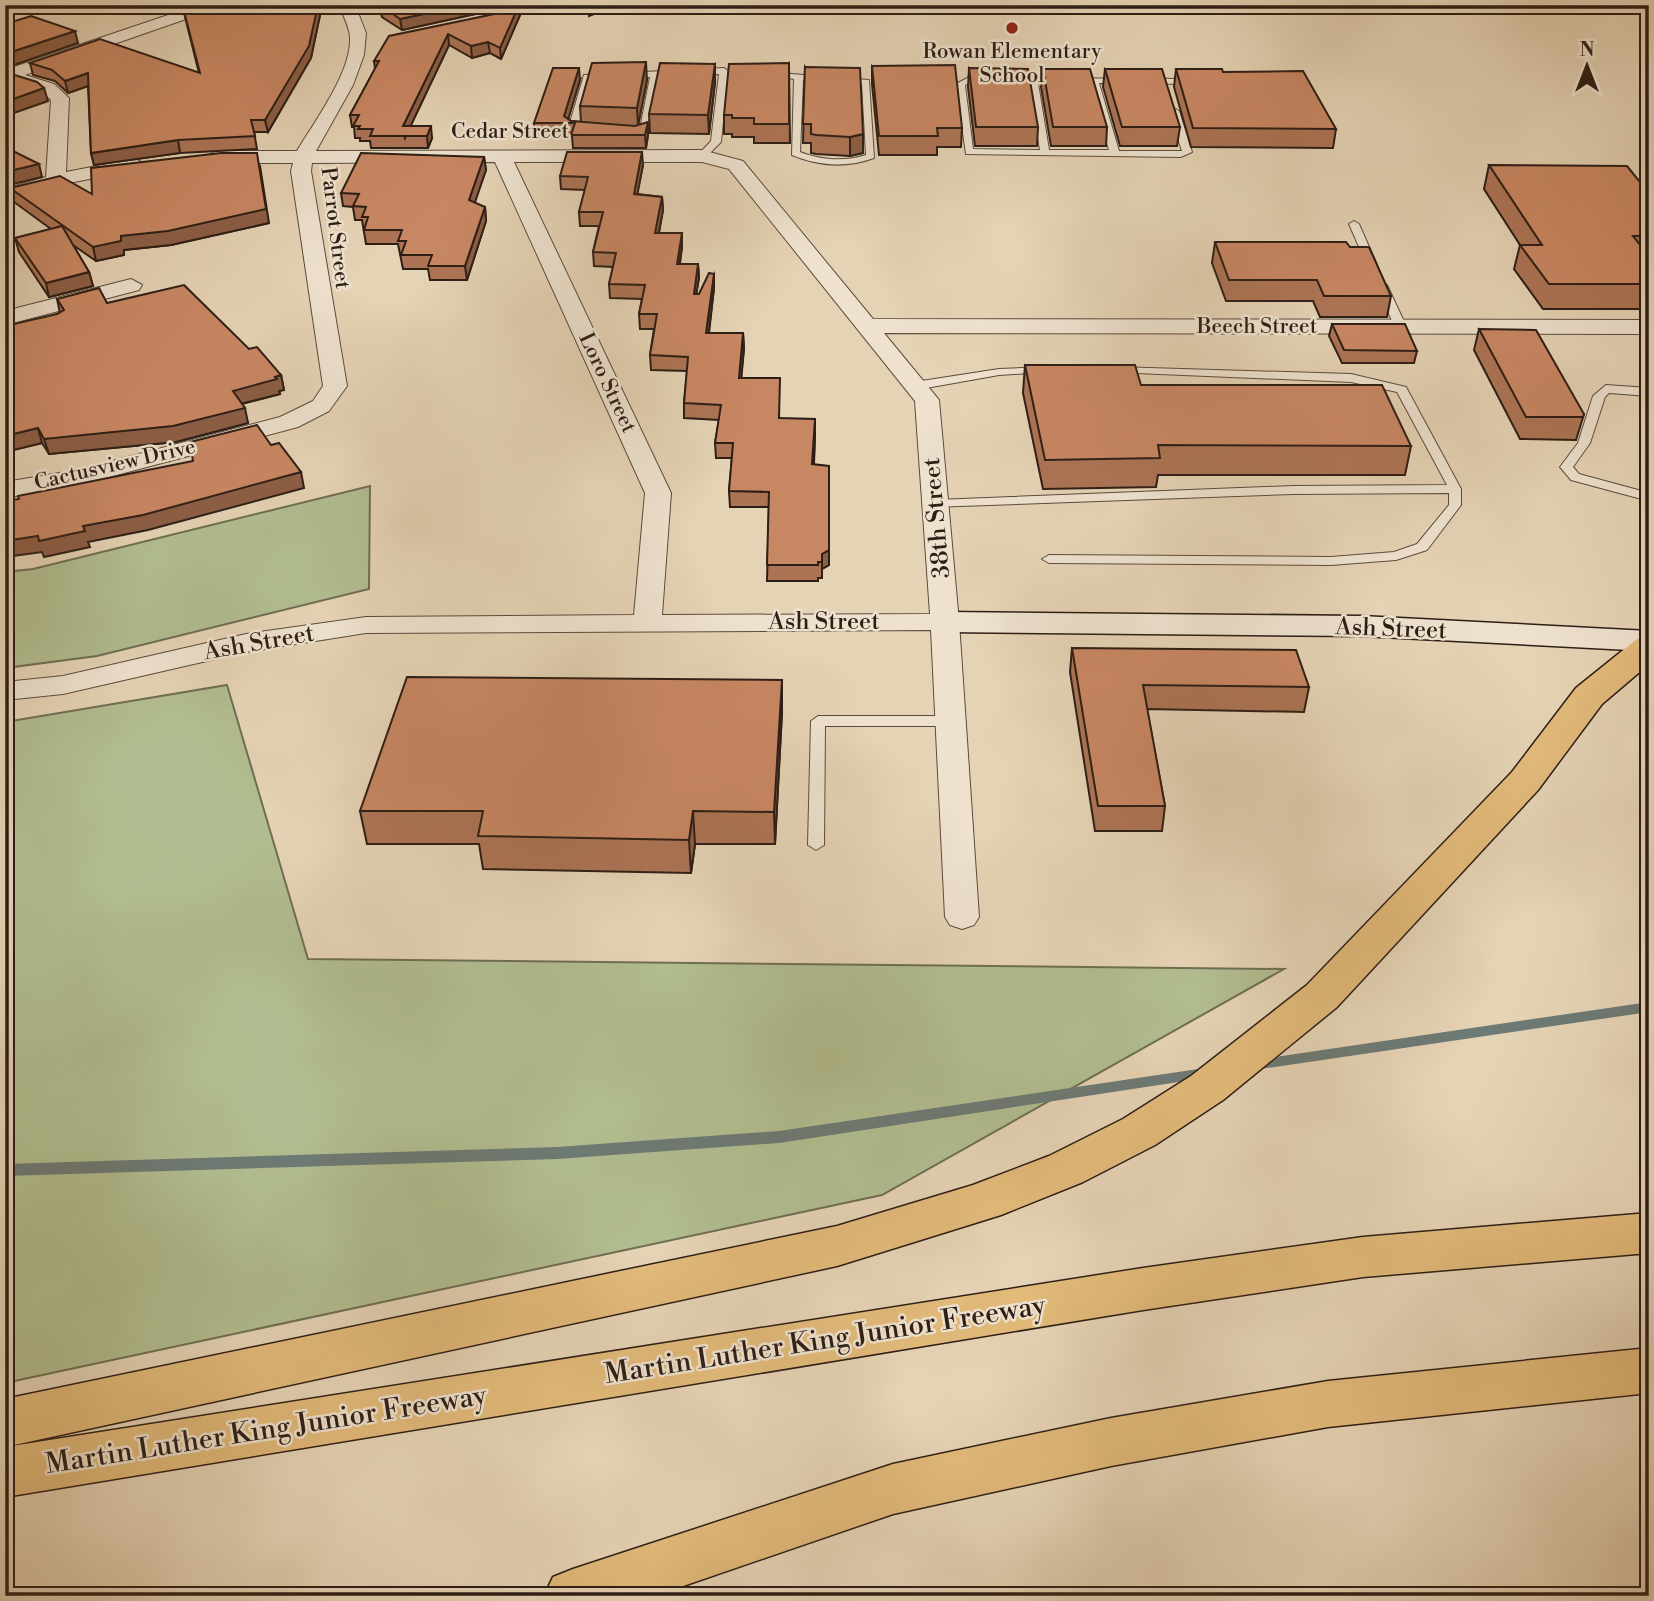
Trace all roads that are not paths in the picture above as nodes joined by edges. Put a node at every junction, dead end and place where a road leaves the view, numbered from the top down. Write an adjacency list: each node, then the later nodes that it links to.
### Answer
1 (347, 5): 22 (street, Parrot Street)
2 (529, 5): 4 (street)
3 (180, 16): 9 (street)
4 (460, 25)
5 (724, 71): 6 (lane); 7 (lane); 23 (lane)
6 (736, 72)
7 (655, 74): 17 (lane); 18 (lane)
8 (761, 74): 10 (lane)
9 (5, 76): 26 (street)
10 (799, 76): 10 (lane)
11 (1033, 80): 12 (lane); 19 (lane); 19 (lane)
12 (1094, 81): 13 (lane); 20 (lane)
13 (1165, 81): 14 (lane); 15 (lane)
14 (1212, 81)
15 (1168, 93)
16 (1172, 105): 20 (lane)
17 (601, 132)
18 (624, 133)
19 (1045, 153): 20 (lane)
20 (1115, 154)
21 (501, 155): 22 (street, Cedar Street); 23 (street, Cedar Street); 46 (street, Loro Street)
22 (304, 156): 24 (street, Cedar Street); 37 (street, Parrot Street)
23 (702, 156): 27 (street, Cedar Street)
24 (197, 159)
25 (158, 162): 26 (street)
26 (56, 180): 28 (street)
27 (750, 182): 32 (street, 38th Street)
28 (5, 195)
29 (1354, 224): 34 (lane)
30 (131, 285): 31 (street)
31 (5, 318)
32 (866, 326): 34 (street, Beech Street); 38 (street, 38th Street)
33 (1649, 327): 34 (street, Beech Street)
34 (1401, 328)
35 (1051, 369): 38 (lane)
36 (1105, 370): 40 (lane)
37 (335, 386): 41 (street, Cactusview Drive)
38 (915, 386): 43 (street, 38th Street)
39 (1649, 392): 42 (lane)
40 (1455, 489): 43 (lane); 44 (lane)
41 (5, 490)
42 (1649, 497)
43 (936, 504): 45 (street, 38th Street)
44 (1049, 559)
45 (945, 622): 46 (street, Ash Street); 47 (street, Ash Street); 49 (street, 38th Street)
46 (647, 623): 48 (street, Ash Street)
47 (1649, 643): 54 (highway)
48 (5, 691)
49 (951, 721): 50 (lane); 51 (street, 38th Street)
50 (816, 845)
51 (962, 917)
52 (1649, 1233): 55 (highway, Martin Luther King Junior Freeway)
53 (1649, 1370): 56 (highway)
54 (5, 1423)
55 (5, 1472)
56 (573, 1596)

